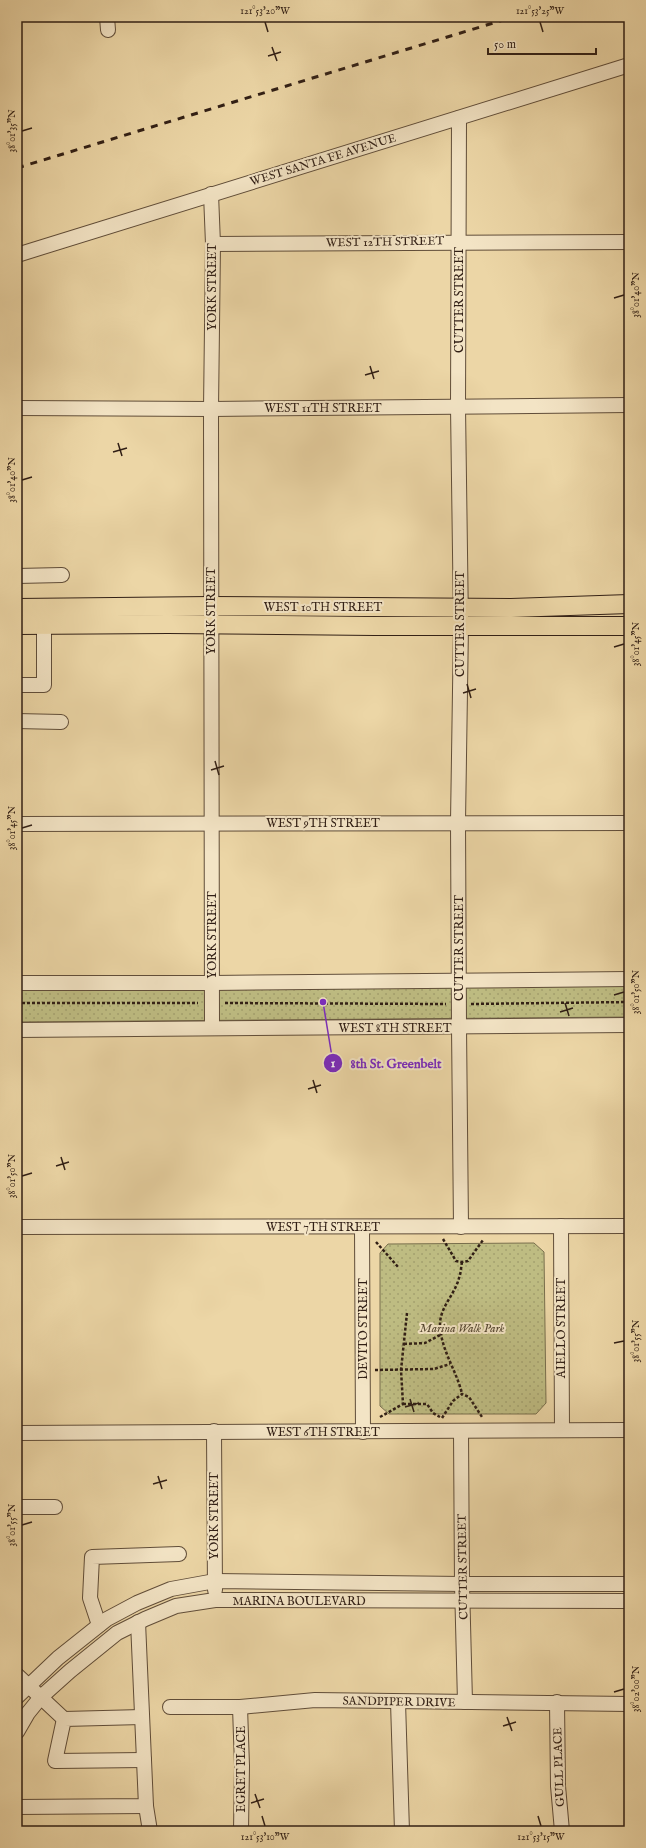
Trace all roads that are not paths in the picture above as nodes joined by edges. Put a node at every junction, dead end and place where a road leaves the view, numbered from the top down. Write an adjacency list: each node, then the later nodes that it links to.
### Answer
1 (629, 65): 2 (street, WEST SANTA FE AVENUE)
2 (458, 118): 3 (street, WEST SANTA FE AVENUE); 4 (street, CUTTER STREET)
3 (211, 194): 6 (street, YORK STREET); 7 (street, WEST SANTA FE AVENUE)
4 (459, 242): 5 (street, WEST 12TH STREET); 6 (street, WEST 12TH STREET); 9 (street, CUTTER STREET)
5 (629, 242)
6 (213, 244): 11 (street, YORK STREET)
7 (17, 255)
8 (629, 405): 9 (street, WEST 11TH STREET)
9 (458, 407): 11 (street, WEST 11TH STREET); 17 (street, CUTTER STREET)
10 (17, 408): 11 (street, WEST 11TH STREET)
11 (211, 409): 15 (street, YORK STREET)
12 (62, 575): 13 (street)
13 (17, 576)
14 (629, 604): 17 (main road, WEST 10TH STREET)
15 (211, 606): 16 (main road, WEST 10TH STREET); 17 (main road, WEST 10TH STREET); 18 (street, YORK STREET)
16 (17, 608)
17 (461, 616): 18 (main road, WEST 10TH STREET); 21 (main road, WEST 10TH STREET); 25 (street, CUTTER STREET)
18 (212, 624): 20 (main road, WEST 10TH STREET); 27 (street, YORK STREET)
19 (17, 625): 20 (main road, WEST 10TH STREET)
20 (44, 625): 22 (street)
21 (629, 626)
22 (17, 685)
23 (17, 721): 24 (street)
24 (61, 722)
25 (458, 822): 26 (street, WEST 9TH STREET); 27 (street, WEST 9TH STREET); 30 (street, CUTTER STREET)
26 (629, 822)
27 (211, 823): 28 (street, WEST 9TH STREET); 32 (street, YORK STREET)
28 (17, 824)
29 (629, 979): 30 (street)
30 (459, 980): 32 (street); 34 (street, CUTTER STREET)
31 (17, 983): 32 (street)
32 (212, 983): 35 (street, YORK STREET)
33 (629, 1025): 34 (street, WEST 8TH STREET)
34 (459, 1027): 35 (street, WEST 8TH STREET); 41 (street, CUTTER STREET)
35 (212, 1028): 36 (street, WEST 8TH STREET)
36 (17, 1030)
37 (561, 1226): 38 (street, WEST 7TH STREET); 41 (street, WEST 7TH STREET); 42 (street, AIELLO STREET)
38 (629, 1226)
39 (17, 1227): 40 (street, WEST 7TH STREET)
40 (362, 1227): 41 (street, WEST 7TH STREET); 45 (street, DEVITO STREET)
41 (461, 1227)
42 (562, 1430): 43 (street, WEST 6TH STREET); 46 (street, WEST 6TH STREET)
43 (629, 1430)
44 (214, 1432): 45 (street, WEST 6TH STREET); 47 (street, WEST 6TH STREET); 51 (street, YORK STREET)
45 (363, 1432): 46 (street, WEST 6TH STREET)
46 (461, 1432): 52 (street, CUTTER STREET)
47 (17, 1433)
48 (17, 1507): 49 (street)
49 (55, 1507)
50 (179, 1554): 58 (street)
51 (215, 1581): 52 (street, MARINA BOULEVARD); 54 (street, YORK STREET); 58 (street, MARINA BOULEVARD)
52 (462, 1584): 53 (street, MARINA BOULEVARD); 56 (street, CUTTER STREET)
53 (629, 1584)
54 (215, 1600): 56 (street, MARINA BOULEVARD); 57 (street, MARINA BOULEVARD)
55 (629, 1601): 56 (street, MARINA BOULEVARD)
56 (463, 1602): 64 (street, CUTTER STREET)
57 (138, 1622): 62 (street, MARINA BOULEVARD); 69 (street)
58 (99, 1625): 60 (street, MARINA BOULEVARD)
59 (17, 1675): 60 (street)
60 (29, 1685): 61 (street, MARINA BOULEVARD); 62 (street)
61 (17, 1697)
62 (41, 1697): 70 (street); 71 (street, MARINA BOULEVARD)
63 (398, 1702): 64 (street, SANDPIPER DRIVE); 67 (street, SANDPIPER DRIVE); 77 (street)
64 (465, 1702): 65 (street, SANDPIPER DRIVE)
65 (557, 1702): 66 (street, SANDPIPER DRIVE); 78 (street, GULL PLACE)
66 (629, 1704)
67 (240, 1707): 68 (street, SANDPIPER DRIVE); 76 (street, EGRET PLACE)
68 (170, 1708)
69 (142, 1717): 70 (street); 72 (street)
70 (64, 1719): 72 (street)
71 (17, 1732)
72 (144, 1760): 73 (street)
73 (146, 1806): 74 (street); 75 (street)
74 (17, 1807)
75 (150, 1831)
76 (241, 1831)
77 (402, 1831)
78 (562, 1831)

